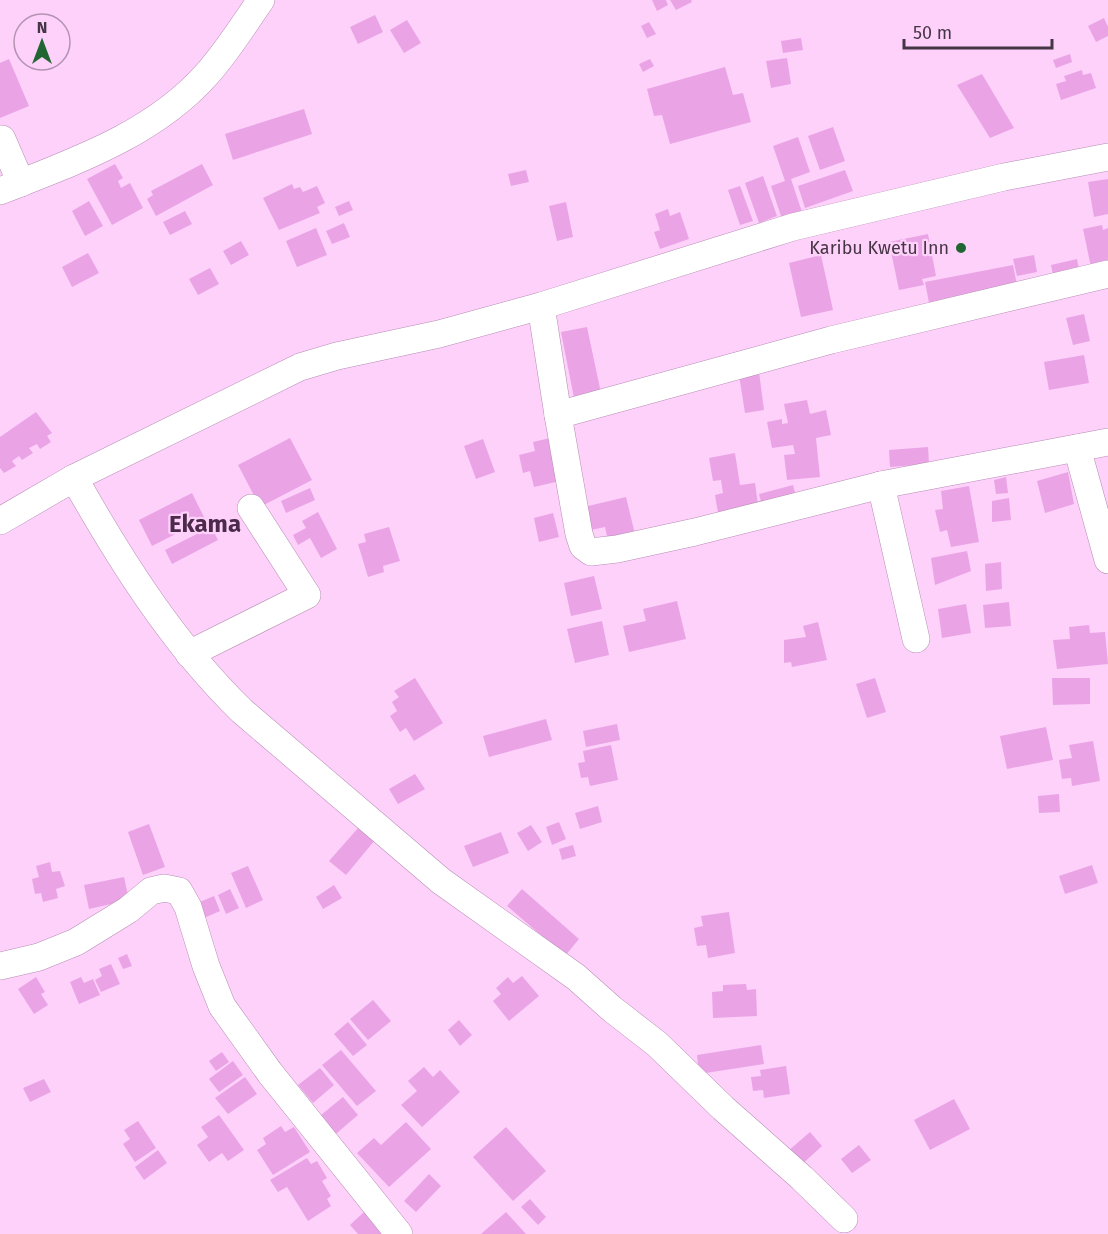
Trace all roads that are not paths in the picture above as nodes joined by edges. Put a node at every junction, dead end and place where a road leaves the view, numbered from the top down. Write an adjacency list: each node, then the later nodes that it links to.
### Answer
1 (261, 0): 4 (street)
2 (2, 139): 4 (street)
3 (1108, 157): 6 (street)
4 (11, 187)
5 (1108, 274): 7 (street)
6 (541, 306): 7 (street); 10 (street)
7 (558, 415): 11 (street)
8 (1108, 442): 9 (street)
9 (1077, 448): 11 (street); 14 (street)
10 (74, 478): 13 (street); 16 (street)
11 (880, 485): 15 (street)
12 (251, 508): 16 (street)
13 (0, 520)
14 (1108, 560)
15 (916, 639)
16 (189, 654): 18 (street)
17 (0, 966): 19 (street)
18 (844, 1219)
19 (399, 1234)

